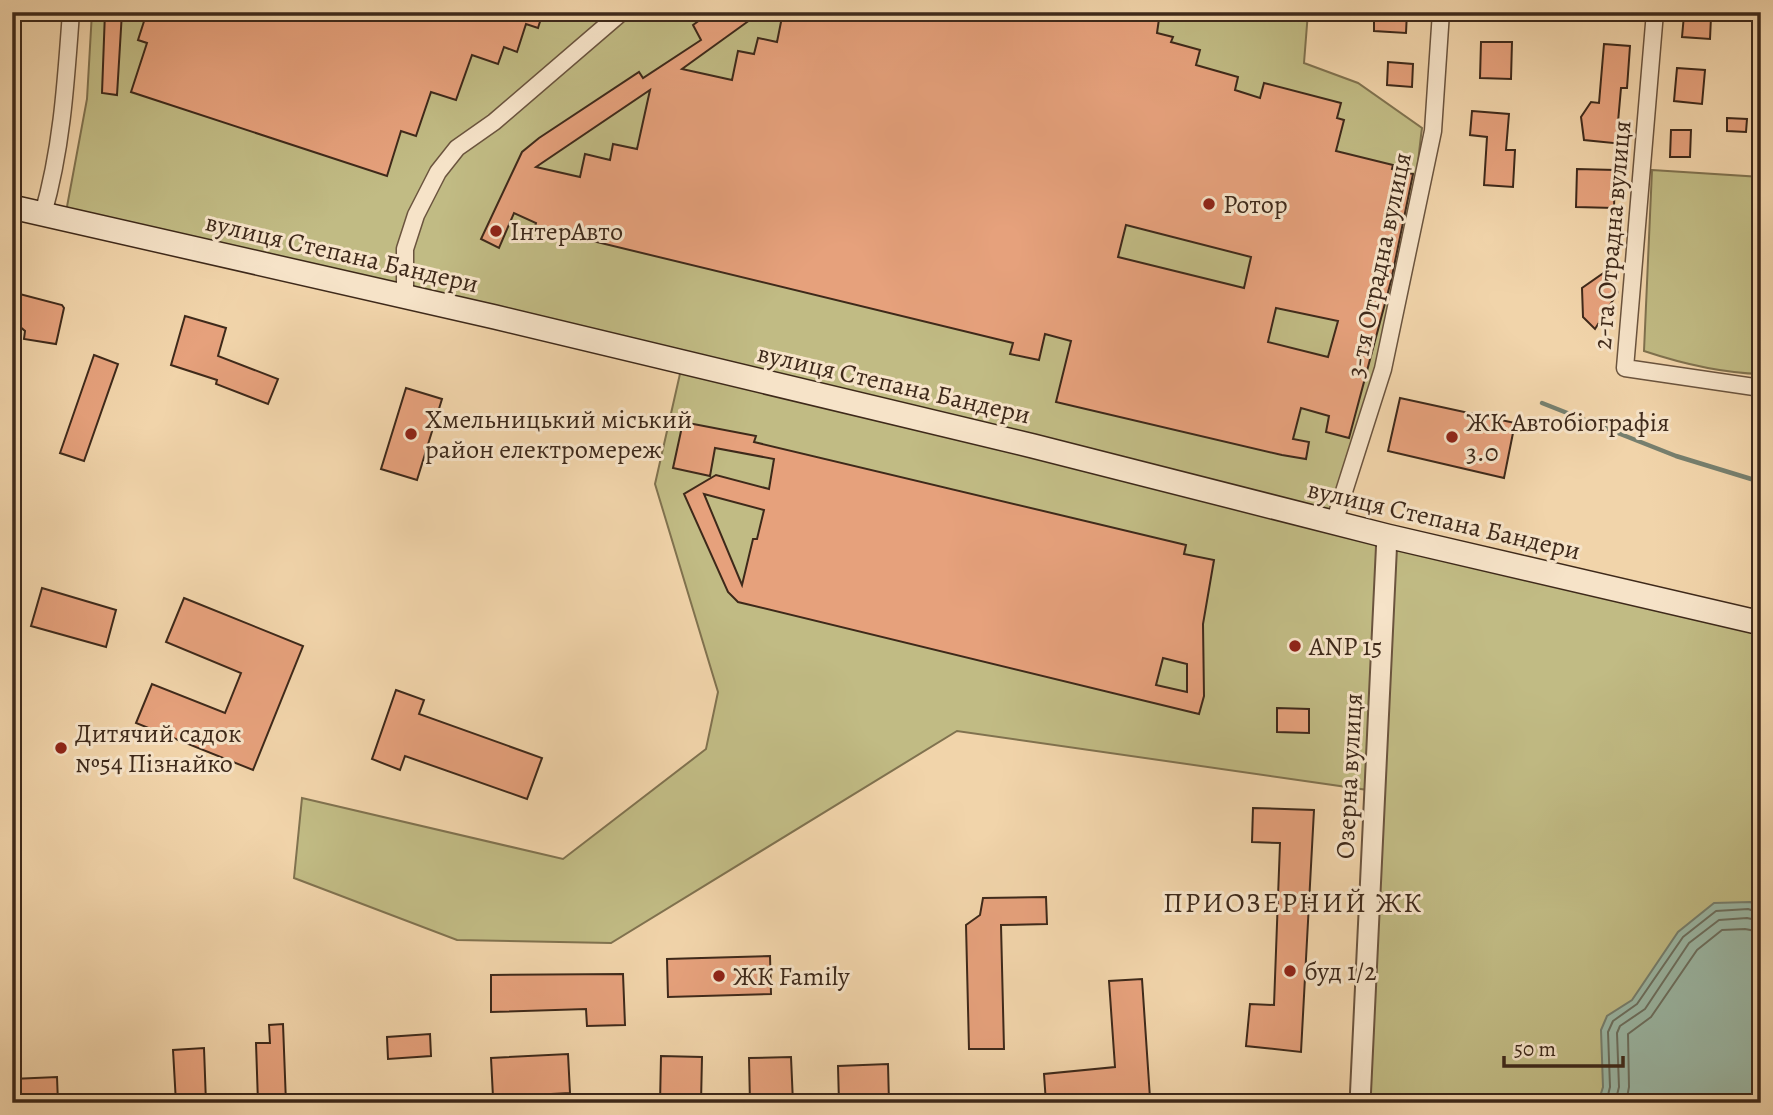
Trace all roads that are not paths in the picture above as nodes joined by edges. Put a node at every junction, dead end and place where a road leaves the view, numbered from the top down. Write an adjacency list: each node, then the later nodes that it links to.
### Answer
1 (71, 12): 6 (street)
2 (622, 12): 7 (street)
3 (1441, 12): 9 (street, 3-тя Отрадна вулиця)
4 (1655, 12): 8 (street, 2-га Отрадна вулиця)
5 (12, 207): 6 (main road, вулиця Степана Бандери)
6 (43, 214): 7 (main road, вулиця Степана Бандери)
7 (405, 297): 9 (main road, вулиця Степана Бандери)
8 (1761, 388)
9 (1334, 523): 10 (main road, вулиця Степана Бандери)
10 (1387, 536): 11 (main road, вулиця Степана Бандери); 12 (street, Озерна вулиця)
11 (1761, 623)
12 (1360, 1103)

